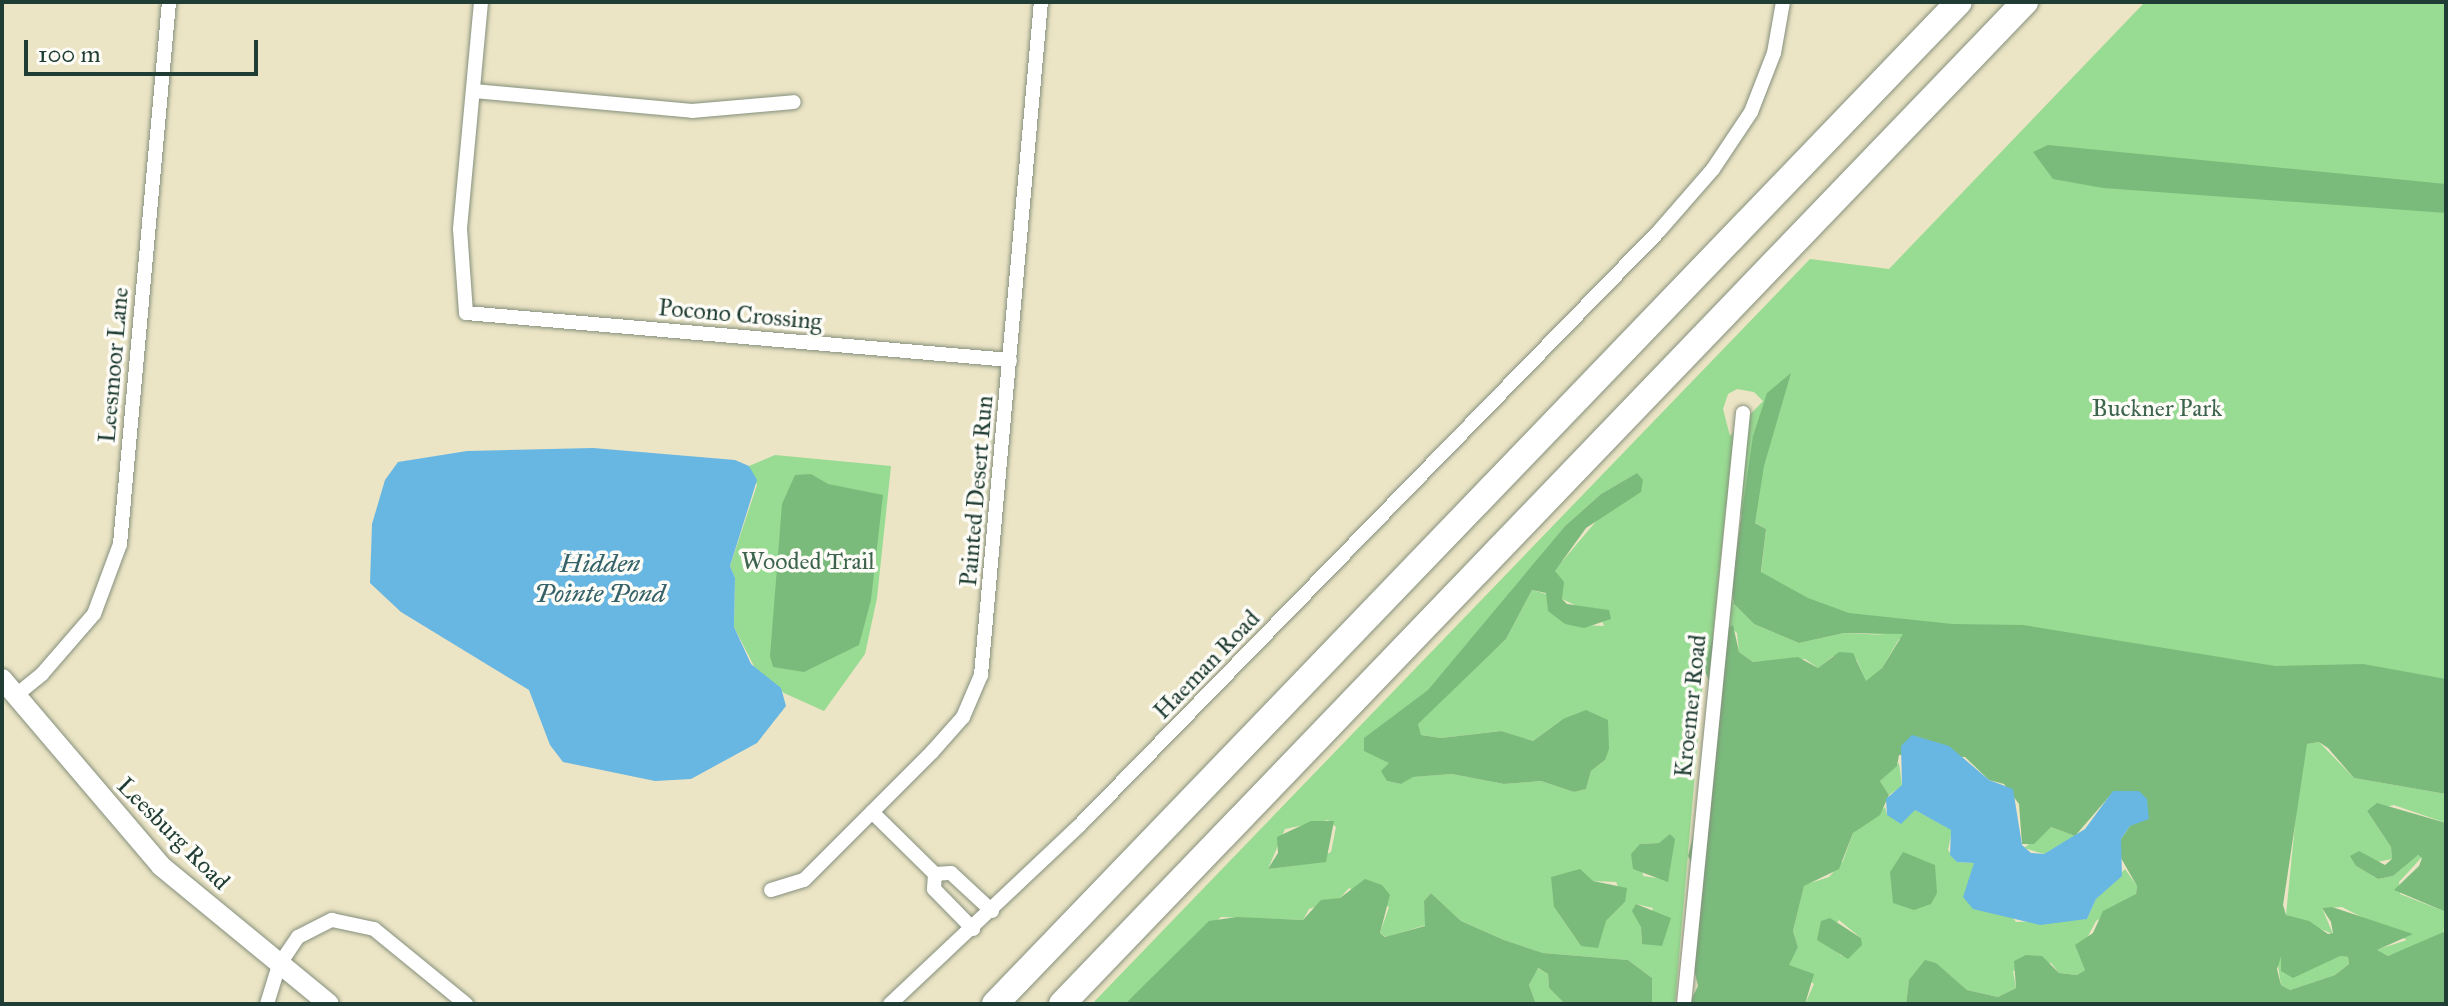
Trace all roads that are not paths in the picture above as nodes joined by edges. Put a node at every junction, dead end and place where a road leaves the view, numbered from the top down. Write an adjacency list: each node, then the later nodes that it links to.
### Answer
1 (169, 2): 12 (street, Leesmoor Lane)
2 (481, 2): 7 (street)
3 (1041, 2): 9 (street, Painted Desert Run)
4 (1783, 2): 16 (street, Haeman Road)
5 (1959, 2): 23 (highway)
6 (2025, 2): 24 (highway)
7 (474, 91): 8 (street); 9 (street, Pocono Crossing)
8 (794, 102)
9 (1010, 360): 13 (street, Painted Desert Run)
10 (1743, 413): 25 (street, Kroemer Road)
11 (2, 679): 12 (main road, Leesburg Road)
12 (15, 696): 18 (main road, Leesburg Road)
13 (872, 812): 14 (street); 15 (street, Painted Desert Run)
14 (935, 874): 16 (street); 17 (street)
15 (771, 890)
16 (992, 911): 17 (street, Haeman Road)
17 (973, 929): 22 (street, Haeman Road)
18 (279, 965): 19 (street); 20 (main road, Leesburg Road); 21 (street)
19 (267, 1004)
20 (329, 1004)
21 (466, 1004)
22 (890, 1004)
23 (995, 1004)
24 (1062, 1004)
25 (1684, 1004)

